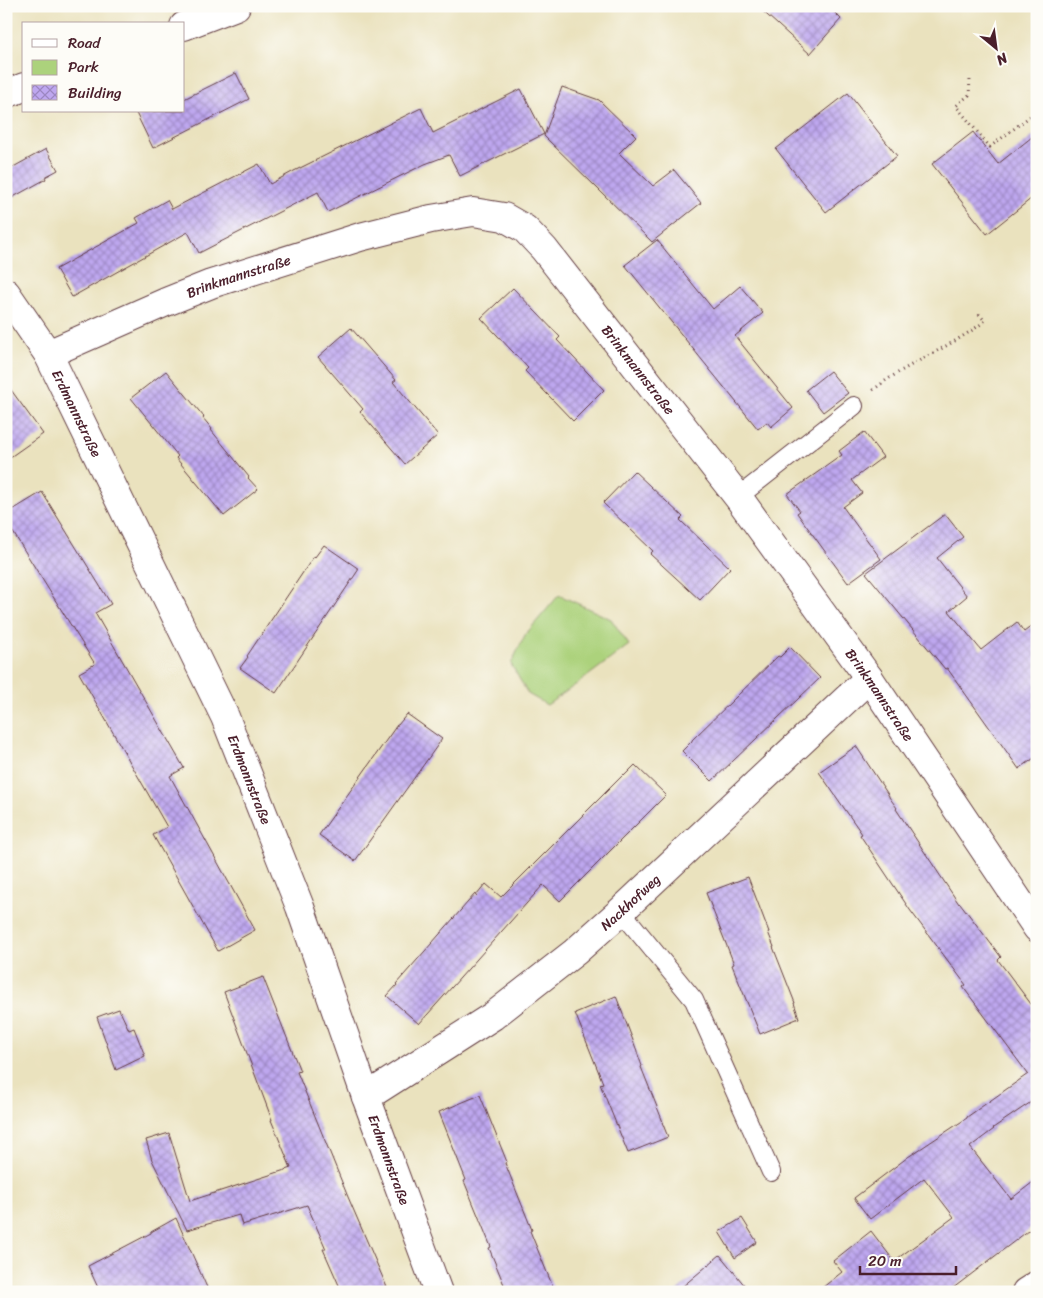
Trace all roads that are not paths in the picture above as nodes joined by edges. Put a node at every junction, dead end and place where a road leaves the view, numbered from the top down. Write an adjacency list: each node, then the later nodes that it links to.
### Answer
1 (236, 6): 2 (street)
2 (185, 26)
3 (22, 88): 4 (street)
4 (6, 94)
5 (6, 293): 6 (street, Erdmannstraße)
6 (48, 354): 8 (street, Brinkmannstraße); 12 (street, Erdmannstraße)
7 (854, 406): 8 (lane)
8 (738, 497): 9 (street, Brinkmannstraße)
9 (869, 678): 10 (street, Nackhofweg); 11 (street, Brinkmannstraße)
10 (621, 911): 12 (street, Nackhofweg); 13 (lane)
11 (1037, 928)
12 (366, 1097): 15 (street, Erdmannstraße)
13 (771, 1172)
14 (1037, 1285): 16 (street)
15 (438, 1292)
16 (1026, 1292)

